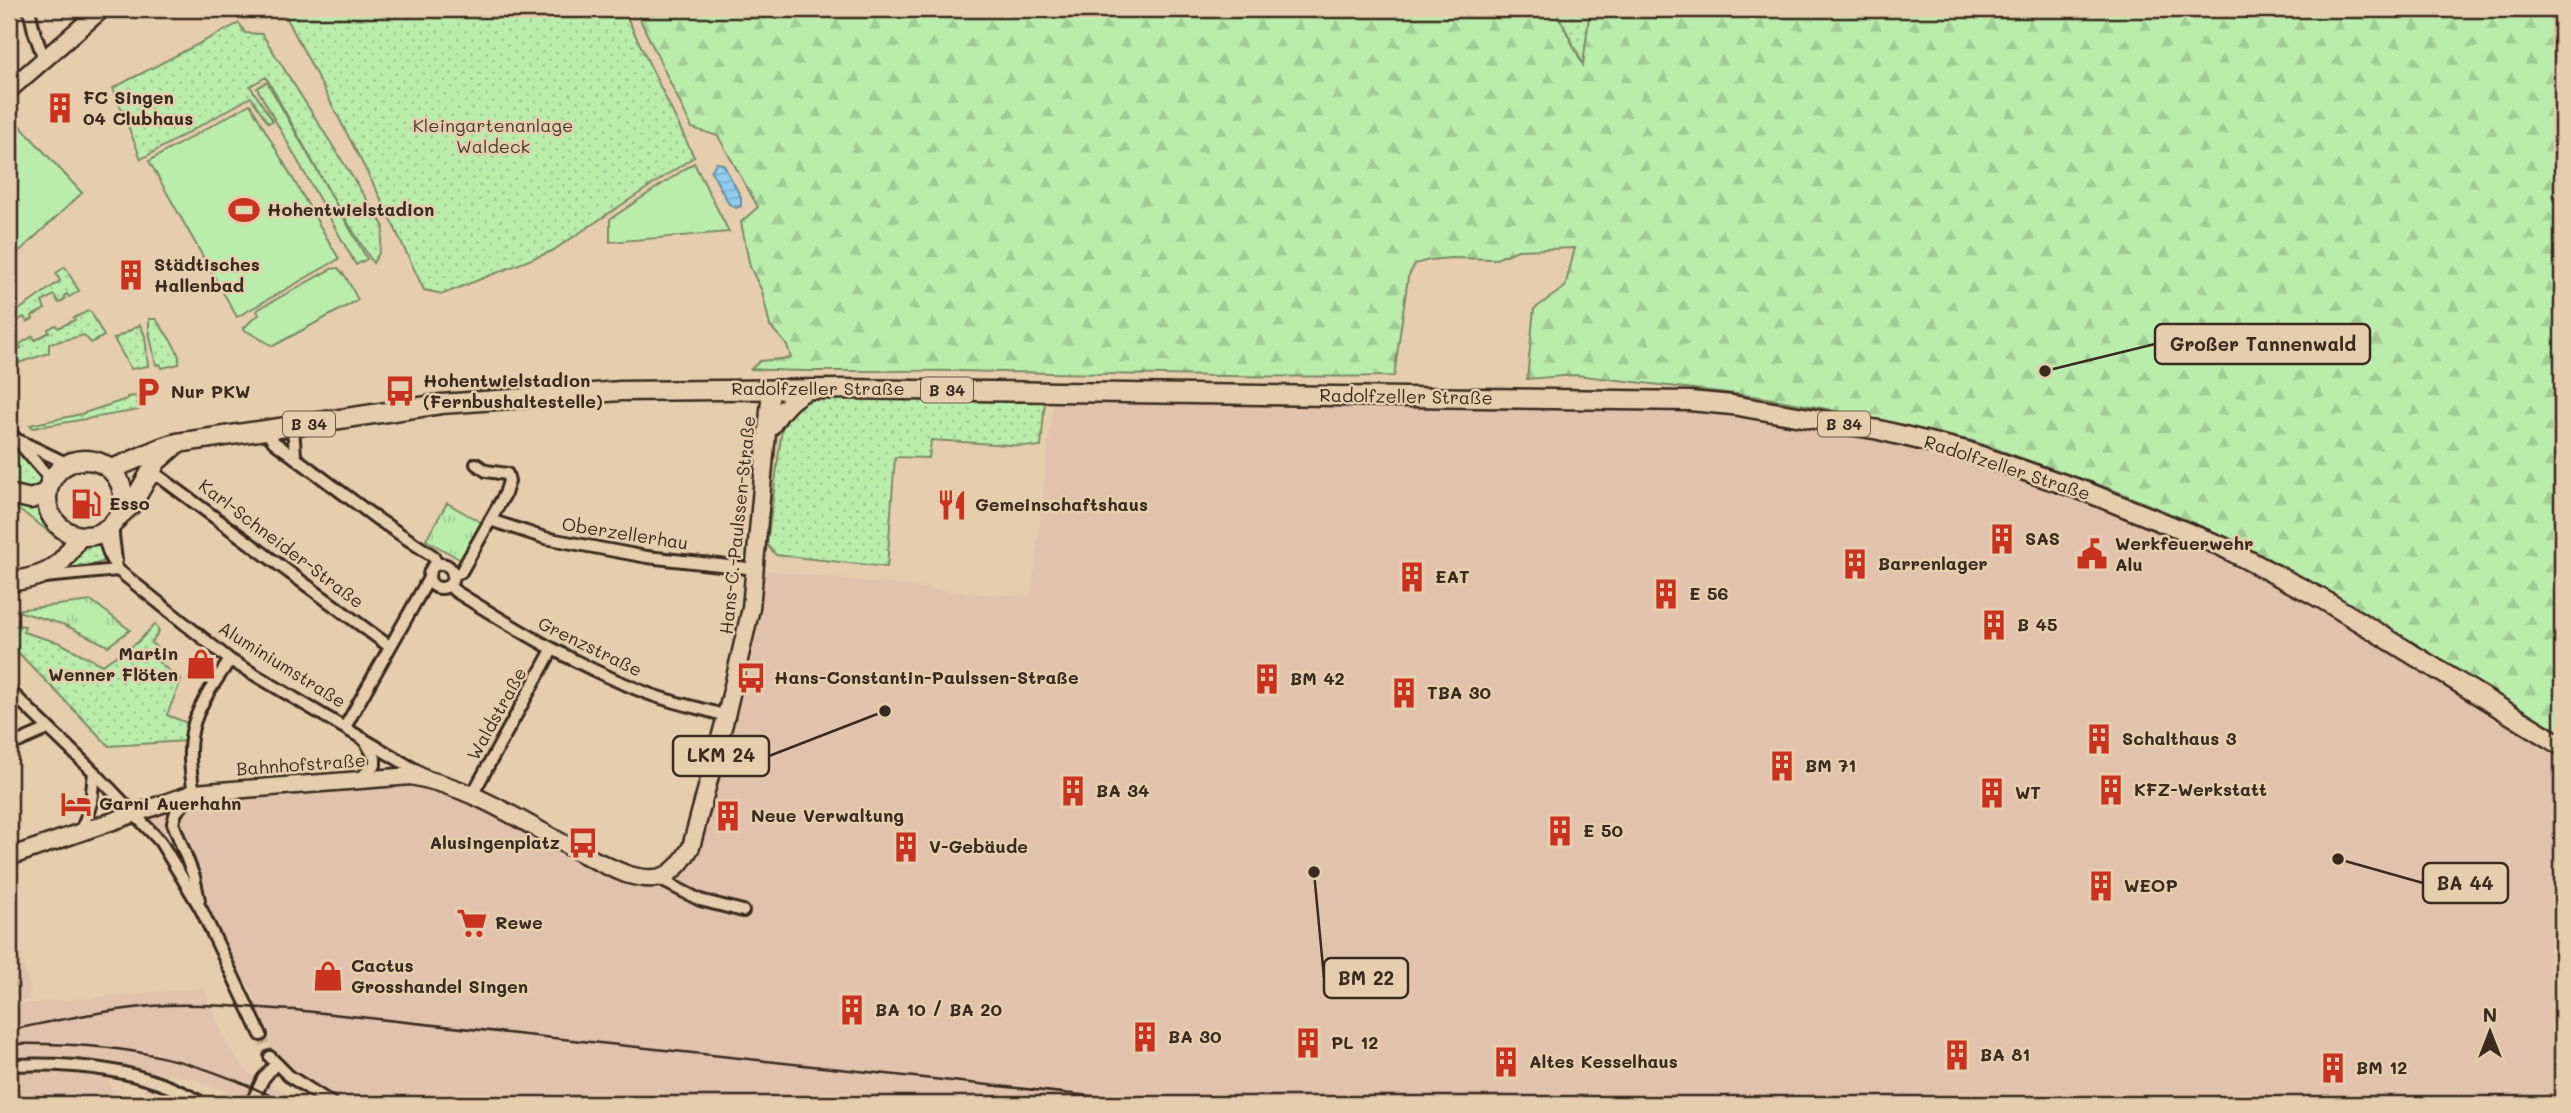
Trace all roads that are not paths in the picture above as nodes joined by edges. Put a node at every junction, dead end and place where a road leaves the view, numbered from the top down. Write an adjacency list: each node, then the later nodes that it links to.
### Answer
1 (29, 9): 3 (street)
2 (102, 9): 3 (street)
3 (44, 59): 4 (street)
4 (9, 90)
5 (771, 389): 6 (main road, Radolfzeller Straße / B 34); 7 (main road, Radolfzeller Straße / B 34); 10 (street, Hans-C.-Paulssen-Straße)
6 (810, 389): 10 (street); 38 (main road, Radolfzeller Straße / B 34)
7 (293, 426): 8 (main road, Radolfzeller Straße / B 34); 12 (street)
8 (265, 430): 11 (main road, Radolfzeller Straße / B 34); 12 (street)
9 (10, 433): 13 (street); 17 (street)
10 (768, 433): 23 (street, Hans-C.-Paulssen-Straße)
11 (177, 443): 15 (main road, Radolfzeller Straße / B 34); 16 (main road)
12 (295, 455): 22 (street)
13 (68, 464): 15 (main road); 17 (main road)
14 (475, 464): 19 (street)
15 (110, 469): 20 (main road)
16 (149, 477): 20 (main road); 29 (street, Karl-Schneider-Straße)
17 (49, 486): 18 (main road); 21 (main road)
18 (9, 494)
19 (490, 520): 23 (street, Oberzellerhau); 27 (street)
20 (111, 525): 21 (main road); 24 (street, Aluminiumstraße)
21 (78, 537): 25 (main road)
22 (437, 564): 26 (street); 27 (street)
23 (756, 569): 33 (street, Hans-C.-Paulssen-Straße)
24 (118, 570): 25 (street); 31 (street, Aluminiumstraße)
25 (38, 578): 28 (main road)
26 (429, 578): 27 (street); 29 (street)
27 (452, 580): 30 (street, Grenzstraße)
28 (9, 582)
29 (389, 646): 34 (street)
30 (552, 650): 33 (street, Grenzstraße); 44 (street, Waldstraße)
31 (230, 660): 34 (street, Aluminiumstraße); 43 (street)
32 (9, 690): 35 (street)
33 (726, 716): 48 (street, Hans-C.-Paulssen-Straße)
34 (345, 727): 36 (street, Aluminiumstraße)
35 (48, 729): 37 (street); 39 (street)
36 (362, 737): 40 (street, Aluminiumstraße); 41 (street, Aluminiumstraße); 42 (street)
37 (9, 746)
38 (2562, 746)
39 (94, 772): 45 (street); 46 (street)
40 (411, 776): 41 (street, Aluminiumstraße); 42 (street, Bahnhofstraße)
41 (432, 780): 44 (street, Aluminiumstraße)
42 (358, 781): 43 (street, Bahnhofstraße)
43 (194, 793): 45 (street, Bahnhofstraße); 49 (street)
44 (472, 794): 48 (street, Aluminiumstraße)
45 (136, 815): 46 (street); 49 (street)
46 (81, 833): 47 (street)
47 (9, 857)
48 (659, 879): 50 (street)
49 (201, 909): 51 (street)
50 (743, 911)
51 (261, 1035)
52 (9, 1065): 53 (street)
53 (203, 1104)
54 (251, 1104): 55 (street)
55 (332, 1104)

